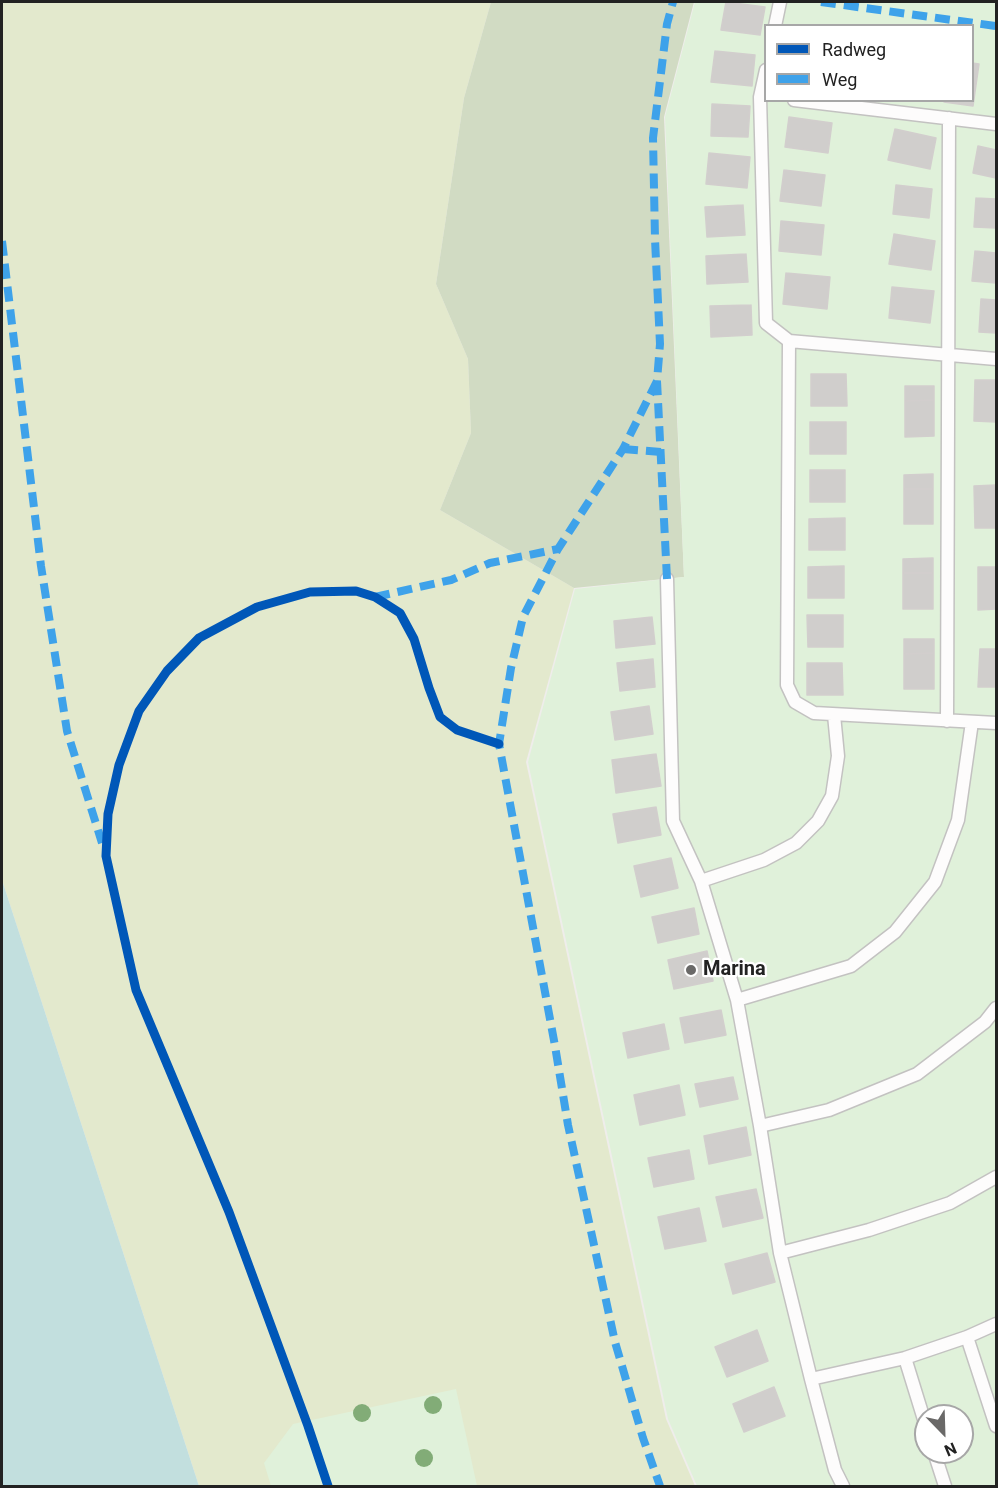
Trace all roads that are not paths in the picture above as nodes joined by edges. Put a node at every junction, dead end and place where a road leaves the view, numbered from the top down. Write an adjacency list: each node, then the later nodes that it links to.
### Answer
1 (780, 2): 2 (lane)
2 (775, 24)
3 (763, 97): 7 (lane)
4 (811, 102): 5 (lane)
5 (949, 118): 6 (lane); 8 (lane)
6 (996, 124)
7 (789, 341): 8 (lane); 11 (lane)
8 (948, 355): 9 (lane); 12 (lane)
9 (996, 358)
10 (667, 579): 15 (lane)
11 (834, 715): 12 (lane); 15 (lane)
12 (947, 721): 13 (lane)
13 (972, 722): 14 (lane); 16 (lane)
14 (996, 723)
15 (701, 881): 16 (lane)
16 (737, 1000): 18 (lane)
17 (996, 1008): 18 (lane)
18 (760, 1126): 20 (lane)
19 (996, 1178): 20 (lane)
20 (780, 1253): 24 (lane)
21 (996, 1324): 22 (lane)
22 (967, 1337): 23 (lane); 26 (lane)
23 (904, 1358): 24 (lane); 25 (lane)
24 (811, 1379): 28 (lane)
25 (919, 1404)
26 (996, 1426)
27 (938, 1464): 29 (lane)
28 (843, 1486)
29 (945, 1486)

